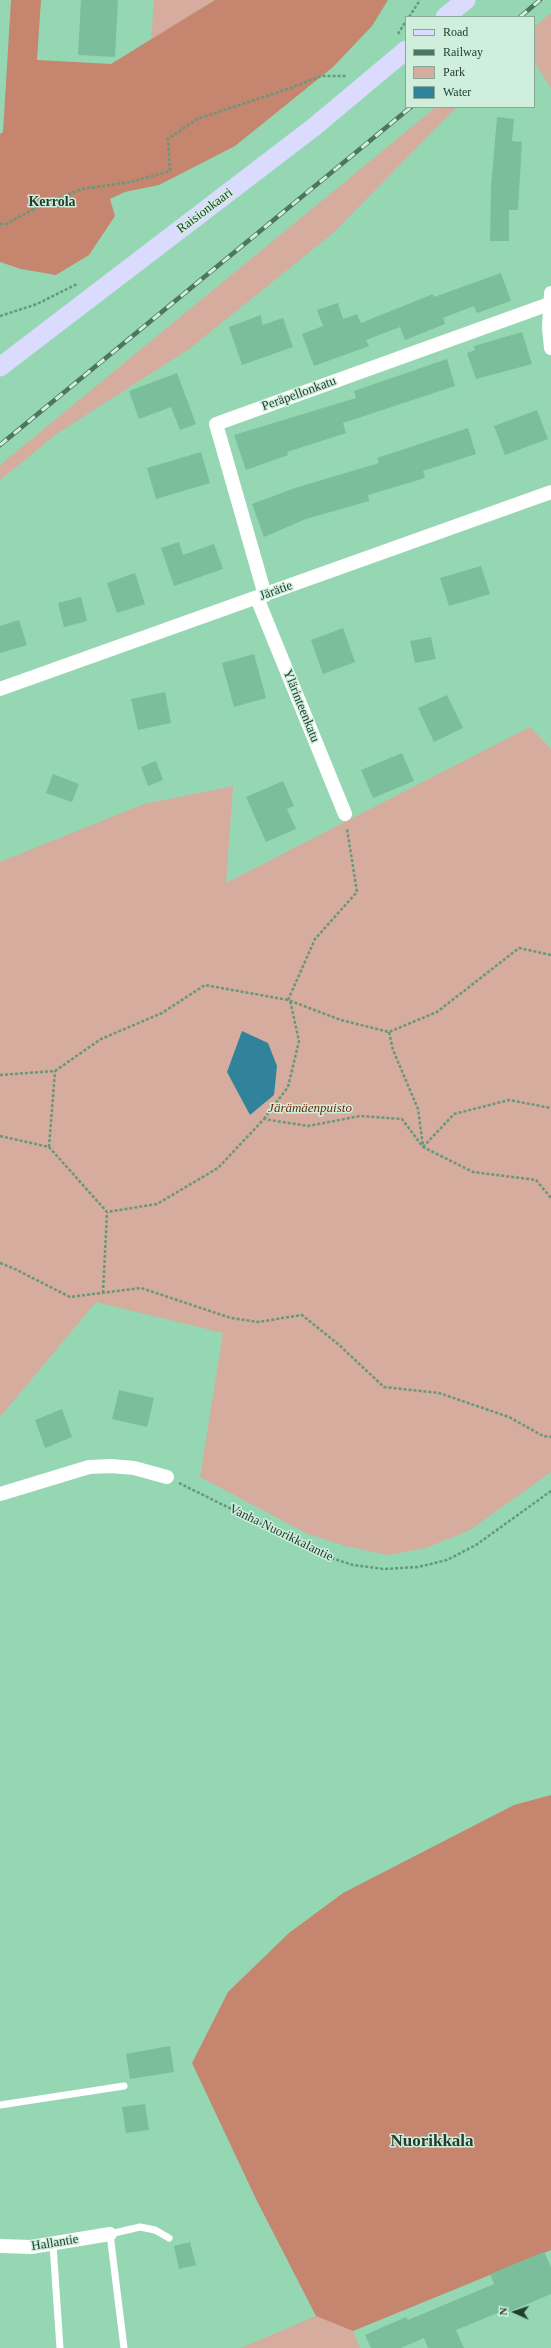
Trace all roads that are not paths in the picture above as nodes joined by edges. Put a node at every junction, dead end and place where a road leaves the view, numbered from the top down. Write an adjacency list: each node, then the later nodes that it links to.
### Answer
1 (466, 0): 2 (main road)
2 (446, 16)
3 (405, 51): 6 (main road, Raisionkaari)
4 (550, 299): 5 (street); 8 (street, Peräpellonkatu)
5 (551, 348)
6 (0, 367)
7 (551, 492): 8 (street, Järätie)
8 (261, 597): 9 (street, Järätie); 10 (street, Ylärinteenkatu)
9 (0, 689)
10 (345, 814)
11 (166, 1477): 12 (street)
12 (0, 1494)
13 (124, 2086): 14 (lane)
14 (0, 2105)
15 (110, 2234): 16 (lane); 17 (street, Hallantie); 20 (lane)
16 (169, 2238)
17 (53, 2245): 18 (street, Hallantie); 19 (lane)
18 (0, 2246)
19 (60, 2348)
20 (124, 2348)

